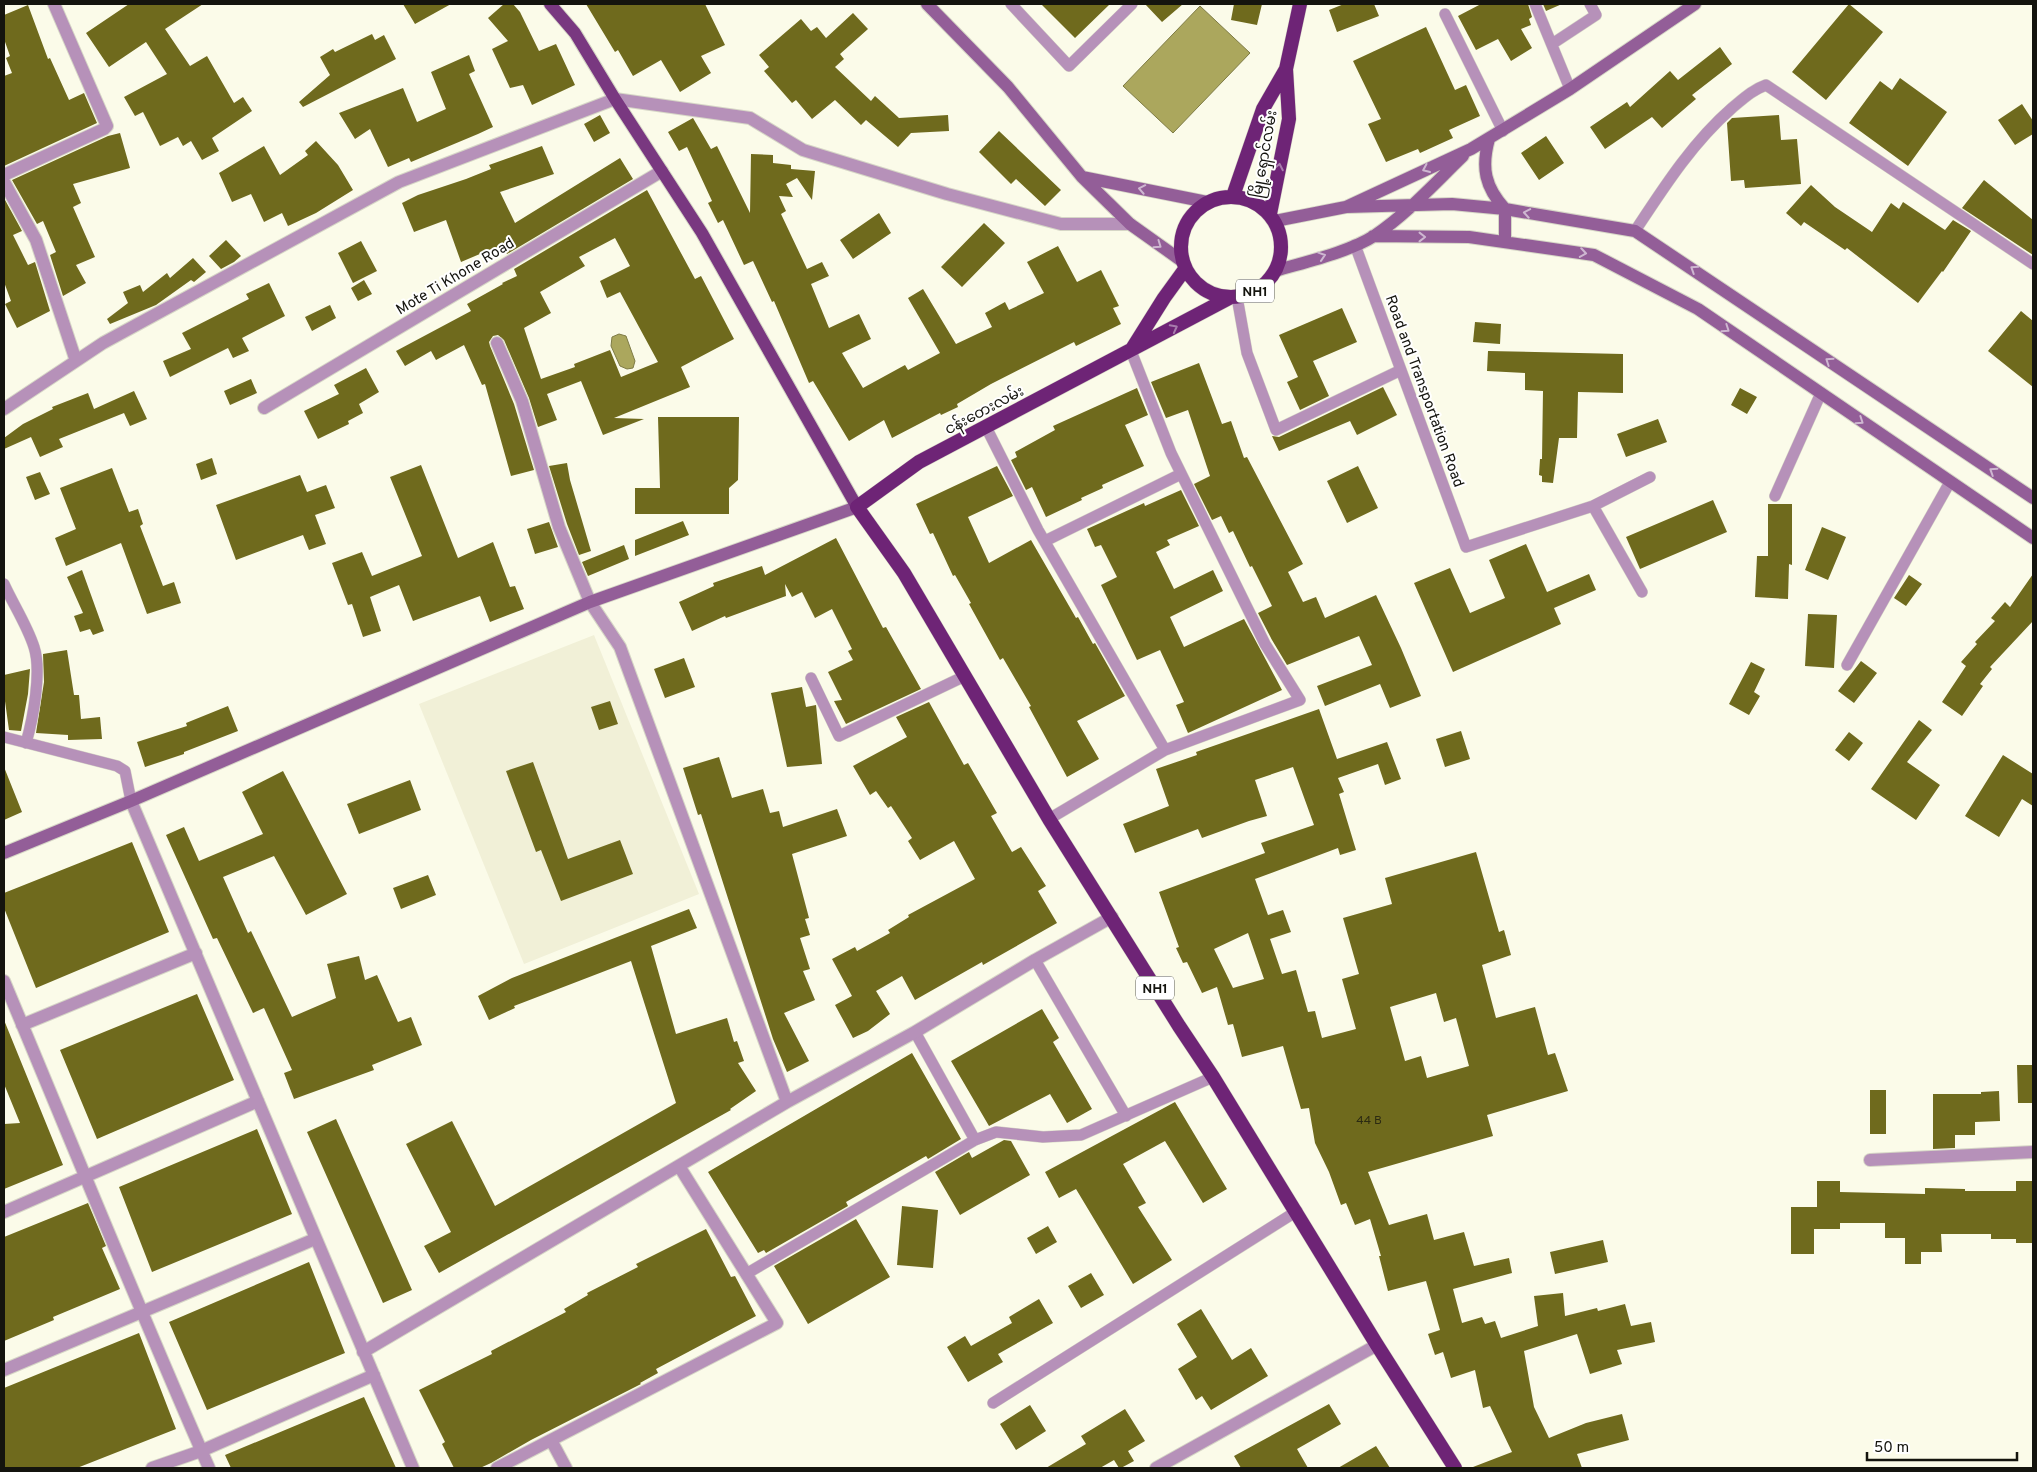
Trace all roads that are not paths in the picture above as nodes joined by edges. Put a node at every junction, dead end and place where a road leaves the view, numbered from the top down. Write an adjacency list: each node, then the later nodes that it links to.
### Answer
1 (54, 4): 19 (street)
2 (550, 4): 14 (main road)
3 (927, 4): 20 (main road)
4 (1010, 4): 5 (lane)
5 (1132, 4)
6 (1300, 4): 12 (highway, မြို့ရှောင်လမ်း / NH1)
7 (1535, 4): 11 (lane)
8 (1590, 4): 11 (lane)
9 (1695, 4): 13 (main road)
10 (1445, 14): 15 (lane)
11 (1552, 44): 13 (lane)
12 (1286, 70): 22 (highway, မြို့ရှောင်လမ်း / NH1); 27 (highway, မြို့ရှောင်လမ်း / NH1, one-way to 12)
13 (1570, 90): 15 (main road)
14 (615, 99): 18 (main road); 28 (street); 39 (street)
15 (1504, 131): 16 (main road)
16 (1489, 139): 17 (main road); 26 (main road)
17 (1471, 149): 24 (main road); 25 (main road, one-way to 25)
18 (662, 172): 42 (street, Mote Ti Khone Road); 51 (main road)
19 (4, 175)
20 (1082, 178): 23 (main road, one-way to 20); 28 (main road)
21 (4, 182): 39 (street)
22 (1233, 196): 23 (highway); 27 (highway)
23 (1207, 202): 34 (highway)
24 (1411, 206): 25 (main road); 26 (main road); 30 (main road)
25 (1346, 207): 27 (main road)
26 (1505, 209): 29 (main road, one-way to 26); 31 (main road)
27 (1272, 218): 35 (highway, NH1)
28 (1130, 224): 34 (main road, one-way to 34)
29 (1635, 231): 33 (lane); 49 (main road, one-way to 29)
30 (1373, 236): 31 (main road, one-way to 31); 32 (main road)
31 (1505, 241): 41 (main road, one-way to 41)
32 (1355, 245): 35 (main road, one-way to 32); 40 (lane, Road and Transportation Road)
33 (2033, 264)
34 (1184, 265): 36 (highway, NH1); 38 (highway)
35 (1276, 271): 36 (highway, NH1)
36 (1234, 297): 38 (highway, ငန်းတေးလမ်း / NH1, one-way to 36); 40 (lane)
37 (497, 343): 56 (street)
38 (1131, 351): 44 (highway, ငန်းတေးလမ်း / NH1); 45 (lane)
39 (76, 361): 43 (street)
40 (1401, 370): 50 (lane, Road and Transportation Road)
41 (1821, 393): 47 (main road, one-way to 47); 48 (lane)
42 (264, 408)
43 (4, 409)
44 (986, 427): 51 (highway, ငန်းတေးလမ်း / NH1); 53 (lane)
45 (1181, 474): 53 (lane); 62 (lane)
46 (1650, 477): 50 (lane)
47 (1950, 482): 52 (main road); 57 (lane)
48 (1775, 496)
49 (2033, 498)
50 (1593, 506): 55 (lane)
51 (857, 507): 56 (main road); 58 (highway, NH1)
52 (2033, 538)
53 (1044, 541): 62 (lane)
54 (4, 584): 61 (lane)
55 (1642, 592)
56 (590, 602): 63 (main road); 74 (street)
57 (1847, 665)
58 (965, 676): 59 (lane); 64 (highway, NH1)
59 (811, 678)
60 (4, 737): 61 (lane)
61 (26, 743): 63 (lane)
62 (1166, 750): 64 (lane)
63 (131, 801): 65 (main road); 67 (street)
64 (1049, 819): 66 (highway, NH1)
65 (4, 853)
66 (1112, 917): 68 (street); 72 (highway, NH1)
67 (196, 953): 70 (street); 73 (street)
68 (1035, 960): 71 (street); 75 (lane)
69 (4, 981): 70 (street)
70 (22, 1025): 80 (street)
71 (915, 1032): 74 (street); 76 (lane)
72 (1213, 1077): 75 (lane); 81 (highway, NH1)
73 (258, 1101): 80 (street); 83 (street)
74 (787, 1102): 79 (street)
75 (1126, 1116): 76 (lane)
76 (975, 1140): 84 (lane)
77 (2033, 1152): 78 (street)
78 (1870, 1160)
79 (679, 1166): 84 (street); 87 (street)
80 (87, 1177): 82 (street); 85 (street)
81 (1297, 1211): 86 (highway, NH1); 90 (lane)
82 (4, 1212)
83 (315, 1239): 85 (street); 87 (street)
84 (746, 1274): 91 (street)
85 (140, 1313): 88 (street); 92 (street)
86 (1377, 1345): 98 (street); 99 (highway, NH1)
87 (363, 1352): 89 (street)
88 (4, 1370)
89 (374, 1374): 92 (street); 95 (street)
90 (993, 1403)
91 (551, 1440): 96 (street); 97 (street)
92 (201, 1451): 93 (street); 94 (street)
93 (152, 1468)
94 (209, 1468)
95 (413, 1468)
96 (497, 1468)
97 (566, 1468)
98 (1156, 1468)
99 (1455, 1468)

